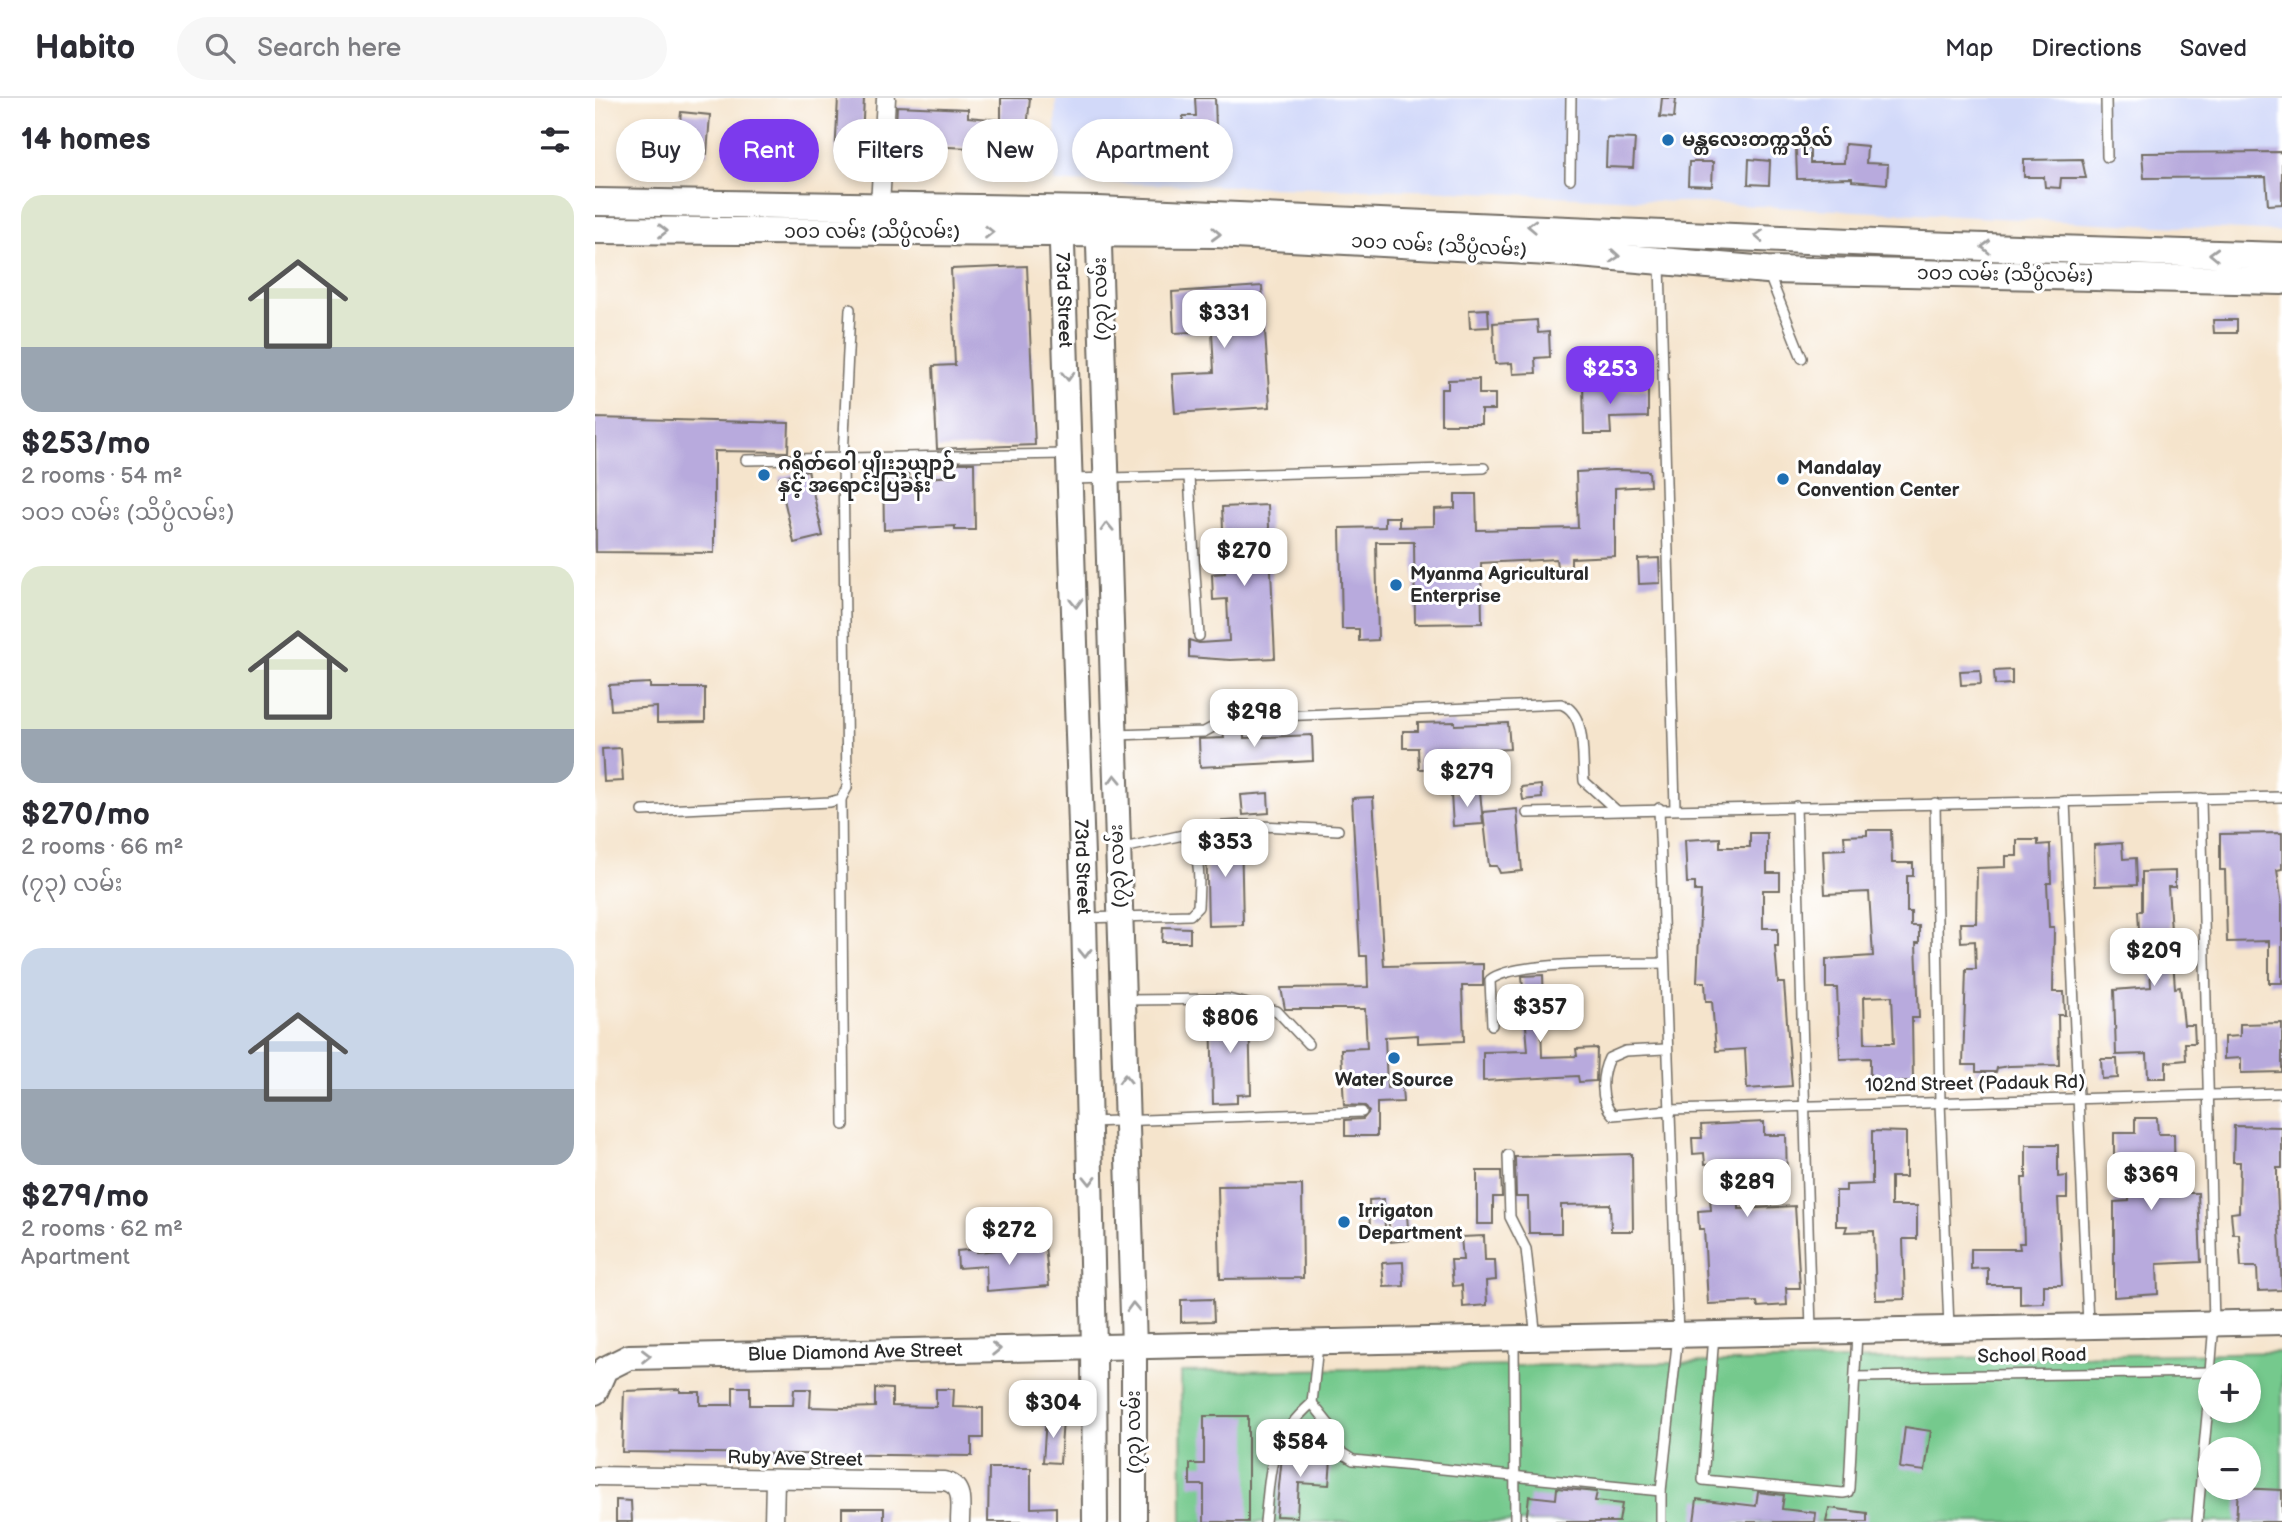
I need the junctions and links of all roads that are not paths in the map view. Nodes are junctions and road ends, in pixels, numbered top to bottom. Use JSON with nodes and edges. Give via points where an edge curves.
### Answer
{"nodes":[{"id":1,"x":886,"y":98,"type":"edge"},
{"id":2,"x":1571,"y":98,"type":"edge"},
{"id":3,"x":2106,"y":98,"type":"edge"},
{"id":4,"x":2107,"y":157,"type":"dead end"},
{"id":5,"x":1570,"y":179,"type":"dead end"},
{"id":6,"x":595,"y":202,"type":"edge"},
{"id":7,"x":880,"y":206,"type":"junction"},
{"id":8,"x":1062,"y":221,"type":"junction"},
{"id":9,"x":1099,"y":221,"type":"junction"},
{"id":10,"x":595,"y":230,"type":"edge"},
{"id":11,"x":1660,"y":232,"type":"junction"},
{"id":12,"x":1568,"y":240,"type":"junction"},
{"id":13,"x":2282,"y":256,"type":"edge"},
{"id":14,"x":1922,"y":259,"type":"junction"},
{"id":15,"x":1660,"y":260,"type":"junction"},
{"id":16,"x":1767,"y":270,"type":"junction"},
{"id":17,"x":2282,"y":281,"type":"edge"},
{"id":18,"x":850,"y":309,"type":"dead end"},
{"id":19,"x":1802,"y":358,"type":"dead end"},
{"id":20,"x":1071,"y":453,"type":"junction"},
{"id":21,"x":843,"y":458,"type":"junction"},
{"id":22,"x":746,"y":460,"type":"dead end"},
{"id":23,"x":1484,"y":468,"type":"dead end"},
{"id":24,"x":1189,"y":477,"type":"junction"},
{"id":25,"x":1072,"y":479,"type":"junction"},
{"id":26,"x":1105,"y":480,"type":"junction"},
{"id":27,"x":1199,"y":635,"type":"dead end"},
{"id":28,"x":1114,"y":735,"type":"junction"},
{"id":29,"x":2282,"y":797,"type":"edge"},
{"id":30,"x":841,"y":799,"type":"junction"},
{"id":31,"x":2201,"y":799,"type":"junction"},
{"id":32,"x":2065,"y":801,"type":"junction"},
{"id":33,"x":1935,"y":803,"type":"junction"},
{"id":34,"x":1796,"y":806,"type":"junction"},
{"id":35,"x":1659,"y":808,"type":"junction"},
{"id":36,"x":1675,"y":808,"type":"junction"},
{"id":37,"x":1616,"y":810,"type":"junction"},
{"id":38,"x":643,"y":811,"type":"dead end"},
{"id":39,"x":1527,"y":813,"type":"dead end"},
{"id":40,"x":1338,"y":830,"type":"dead end"},
{"id":41,"x":1183,"y":835,"type":"junction"},
{"id":42,"x":1118,"y":849,"type":"junction"},
{"id":43,"x":1120,"y":917,"type":"junction"},
{"id":44,"x":1084,"y":918,"type":"junction"},
{"id":45,"x":1664,"y":963,"type":"junction"},
{"id":46,"x":1123,"y":1000,"type":"junction"},
{"id":47,"x":1492,"y":1025,"type":"dead end"},
{"id":48,"x":1308,"y":1044,"type":"dead end"},
{"id":49,"x":1665,"y":1049,"type":"junction"},
{"id":50,"x":2282,"y":1093,"type":"edge"},
{"id":51,"x":2208,"y":1095,"type":"junction"},
{"id":52,"x":2078,"y":1099,"type":"junction"},
{"id":53,"x":1940,"y":1102,"type":"junction"},
{"id":54,"x":1806,"y":1106,"type":"junction"},
{"id":55,"x":1670,"y":1110,"type":"junction"},
{"id":56,"x":1361,"y":1112,"type":"dead end"},
{"id":57,"x":1127,"y":1121,"type":"junction"},
{"id":58,"x":1089,"y":1122,"type":"junction"},
{"id":59,"x":844,"y":1125,"type":"dead end"},
{"id":60,"x":1508,"y":1155,"type":"dead end"},
{"id":61,"x":2282,"y":1322,"type":"edge"},
{"id":62,"x":2214,"y":1324,"type":"junction"},
{"id":63,"x":2088,"y":1326,"type":"junction"},
{"id":64,"x":1949,"y":1329,"type":"junction"},
{"id":65,"x":1811,"y":1332,"type":"junction"},
{"id":66,"x":1857,"y":1332,"type":"junction"},
{"id":67,"x":1678,"y":1335,"type":"junction"},
{"id":68,"x":1714,"y":1335,"type":"junction"},
{"id":69,"x":1525,"y":1339,"type":"junction"},
{"id":70,"x":1318,"y":1343,"type":"junction"},
{"id":71,"x":1134,"y":1347,"type":"junction"},
{"id":72,"x":1094,"y":1348,"type":"junction"},
{"id":73,"x":2211,"y":1360,"type":"edge"},
{"id":74,"x":2198,"y":1372,"type":"edge"},
{"id":75,"x":1854,"y":1377,"type":"junction"},
{"id":76,"x":595,"y":1392,"type":"edge"},
{"id":77,"x":1312,"y":1403,"type":"junction"},
{"id":78,"x":2206,"y":1423,"type":"edge"},
{"id":79,"x":1515,"y":1474,"type":"junction"},
{"id":80,"x":595,"y":1476,"type":"edge"},
{"id":81,"x":775,"y":1480,"type":"junction"},
{"id":82,"x":1661,"y":1491,"type":"junction"},
{"id":83,"x":774,"y":1522,"type":"edge"},
{"id":84,"x":960,"y":1522,"type":"edge"},
{"id":85,"x":1095,"y":1522,"type":"edge"},
{"id":86,"x":1133,"y":1522,"type":"edge"},
{"id":87,"x":1265,"y":1522,"type":"edge"},
{"id":88,"x":1515,"y":1522,"type":"edge"},
{"id":89,"x":1661,"y":1522,"type":"edge"},
{"id":90,"x":2197,"y":1522,"type":"edge"}],
"edges":[{"from":1,"to":7,"type":"street"},
{"from":2,"to":5,"type":"lane"},
{"from":3,"to":4,"type":"lane"},
{"from":6,"to":7,"type":"main road","name":"၁၀၁ လမ်း (သိပ္ပံလမ်း)"},
{"from":7,"to":8,"type":"main road","name":"၁၀၁ လမ်း (သိပ္ပံလမ်း)"},
{"from":8,"to":9,"type":"main road","name":"၁၀၁ လမ်း (သိပ္ပံလမ်း)"},
{"from":10,"to":8,"type":"main road","name":"၁၀၁ လမ်း (သိပ္ပံလမ်း)","one_way":true},
{"from":8,"to":20,"type":"main road","name":"73rd Street","one_way":true},
{"from":9,"to":12,"type":"main road","name":"၁၀၁ လမ်း (သိပ္ပံလမ်း)"},
{"from":9,"to":26,"type":"main road","name":"(၇၃) လမ်း"},
{"from":11,"to":12,"type":"main road","name":"၁၀၁ လမ်း (သိပ္ပံလမ်း)"},
{"from":14,"to":11,"type":"main road","name":"၁၀၁ လမ်း (သိပ္ပံလမ်း)","one_way":true},
{"from":11,"to":15,"type":"lane"},
{"from":12,"to":15,"type":"main road","name":"၁၀၁ လမ်း (သိပ္ပံလမ်း)","one_way":true},
{"from":13,"to":14,"type":"main road","name":"၁၀၁ လမ်း (သိပ္ပံလမ်း)","one_way":true},
{"from":14,"to":16,"type":"main road","name":"၁၀၁ လမ်း (သိပ္ပံလမ်း)"},
{"from":14,"to":17,"type":"main road","name":"၁၀၁ လမ်း (သိပ္ပံလမ်း)"},
{"from":15,"to":16,"type":"main road","name":"၁၀၁ လမ်း (သိပ္ပံလမ်း)"},
{"from":15,"to":36,"type":"lane"},
{"from":16,"to":19,"type":"lane"},
{"from":18,"to":21,"type":"lane"},
{"from":20,"to":21,"type":"lane"},
{"from":20,"to":25,"type":"main road","name":"73rd Street"},
{"from":21,"to":22,"type":"lane"},
{"from":21,"to":30,"type":"lane","via":[[847,788]]},
{"from":23,"to":24,"type":"lane"},
{"from":24,"to":26,"type":"lane"},
{"from":24,"to":27,"type":"lane"},
{"from":25,"to":26,"type":"lane"},
{"from":25,"to":44,"type":"main road","name":"73rd Street","one_way":true},
{"from":28,"to":26,"type":"main road","name":"(၇၃) လမ်း","one_way":true},
{"from":28,"to":37,"type":"lane","via":[[1204,732],[1230,718],[1561,704],[1571,707],[1578,718],[1584,781]]},
{"from":42,"to":28,"type":"main road","name":"(၇၃) လမ်း","one_way":true},
{"from":29,"to":31,"type":"lane"},
{"from":30,"to":38,"type":"lane"},
{"from":30,"to":59,"type":"lane"},
{"from":31,"to":32,"type":"lane"},
{"from":31,"to":51,"type":"lane"},
{"from":32,"to":33,"type":"lane"},
{"from":32,"to":52,"type":"lane"},
{"from":33,"to":34,"type":"lane"},
{"from":33,"to":53,"type":"lane"},
{"from":34,"to":36,"type":"lane"},
{"from":34,"to":54,"type":"lane"},
{"from":35,"to":36,"type":"lane"},
{"from":35,"to":37,"type":"lane"},
{"from":35,"to":45,"type":"lane"},
{"from":37,"to":39,"type":"lane"},
{"from":40,"to":41,"type":"lane","via":[[1243,825],[1194,828]]},
{"from":41,"to":42,"type":"lane"},
{"from":41,"to":43,"type":"lane","via":[[1194,847],[1200,871],[1198,907],[1189,915]]},
{"from":42,"to":43,"type":"main road","name":"(၇၃) လမ်း"},
{"from":43,"to":44,"type":"lane"},
{"from":43,"to":46,"type":"main road","name":"(၇၃) လမ်း"},
{"from":44,"to":58,"type":"main road","name":"73rd Street","one_way":true},
{"from":45,"to":47,"type":"lane","via":[[1499,972],[1490,980]]},
{"from":45,"to":49,"type":"lane"},
{"from":46,"to":48,"type":"lane","via":[[1228,999],[1277,1011]]},
{"from":57,"to":46,"type":"main road","name":"(၇၃) လမ်း","one_way":true},
{"from":49,"to":55,"type":"lane"},
{"from":49,"to":55,"type":"lane","name":"102nd Street (Padauk Rd)","via":[[1625,1051],[1609,1058],[1604,1086],[1606,1108],[1613,1115]]},
{"from":50,"to":51,"type":"lane","name":"102nd Street (Padauk Rd)"},
{"from":51,"to":52,"type":"lane","name":"102nd Street (Padauk Rd)"},
{"from":51,"to":62,"type":"lane"},
{"from":52,"to":53,"type":"lane","name":"102nd Street (Padauk Rd)"},
{"from":52,"to":63,"type":"lane"},
{"from":53,"to":54,"type":"lane","name":"102nd Street (Padauk Rd)"},
{"from":53,"to":64,"type":"lane"},
{"from":54,"to":55,"type":"lane","name":"102nd Street (Padauk Rd)"},
{"from":54,"to":65,"type":"lane"},
{"from":55,"to":67,"type":"lane"},
{"from":56,"to":57,"type":"lane"},
{"from":57,"to":58,"type":"lane"},
{"from":71,"to":57,"type":"main road","name":"(၇၃) လမ်း","one_way":true},
{"from":58,"to":72,"type":"main road","name":"73rd Street","one_way":true},
{"from":60,"to":69,"type":"lane","via":[[1510,1217],[1525,1249]]},
{"from":61,"to":62,"type":"main road","name":"Blue Diamond Ave Street"},
{"from":62,"to":63,"type":"main road","name":"Blue Diamond Ave Street"},
{"from":62,"to":73,"type":"lane"},
{"from":63,"to":64,"type":"main road","name":"Blue Diamond Ave Street"},
{"from":64,"to":66,"type":"main road","name":"Blue Diamond Ave Street"},
{"from":65,"to":66,"type":"main road","name":"Blue Diamond Ave Street"},
{"from":65,"to":68,"type":"main road","name":"Blue Diamond Ave Street"},
{"from":66,"to":75,"type":"lane"},
{"from":67,"to":68,"type":"main road","name":"Blue Diamond Ave Street"},
{"from":67,"to":69,"type":"main road","name":"Blue Diamond Ave Street"},
{"from":67,"to":82,"type":"lane"},
{"from":68,"to":75,"type":"lane","via":[[1703,1476],[1707,1481],[1848,1492]]},
{"from":69,"to":70,"type":"main road","name":"Blue Diamond Ave Street"},
{"from":69,"to":79,"type":"lane"},
{"from":70,"to":71,"type":"main road","name":"Blue Diamond Ave Street"},
{"from":70,"to":77,"type":"lane"},
{"from":71,"to":72,"type":"main road","name":"Blue Diamond Ave Street"},
{"from":71,"to":86,"type":"main road","name":"(၇၃) လမ်း"},
{"from":76,"to":72,"type":"main road","name":"Blue Diamond Ave Street","one_way":true,"via":[[605,1369],[629,1357]]},
{"from":72,"to":85,"type":"main road","name":"73rd Street"},
{"from":74,"to":75,"type":"lane","name":"School Road"},
{"from":77,"to":79,"type":"lane","via":[[1331,1427],[1339,1451],[1353,1460]]},
{"from":77,"to":87,"type":"lane","via":[[1288,1424],[1274,1451]]},
{"from":78,"to":90,"type":"lane"},
{"from":79,"to":82,"type":"lane"},
{"from":79,"to":88,"type":"lane"},
{"from":80,"to":81,"type":"street","name":"Ruby Ave Street"},
{"from":81,"to":83,"type":"street"},
{"from":81,"to":84,"type":"street","name":"Ruby Ave Street","via":[[951,1482],[960,1492]]},
{"from":82,"to":89,"type":"lane"}]}
